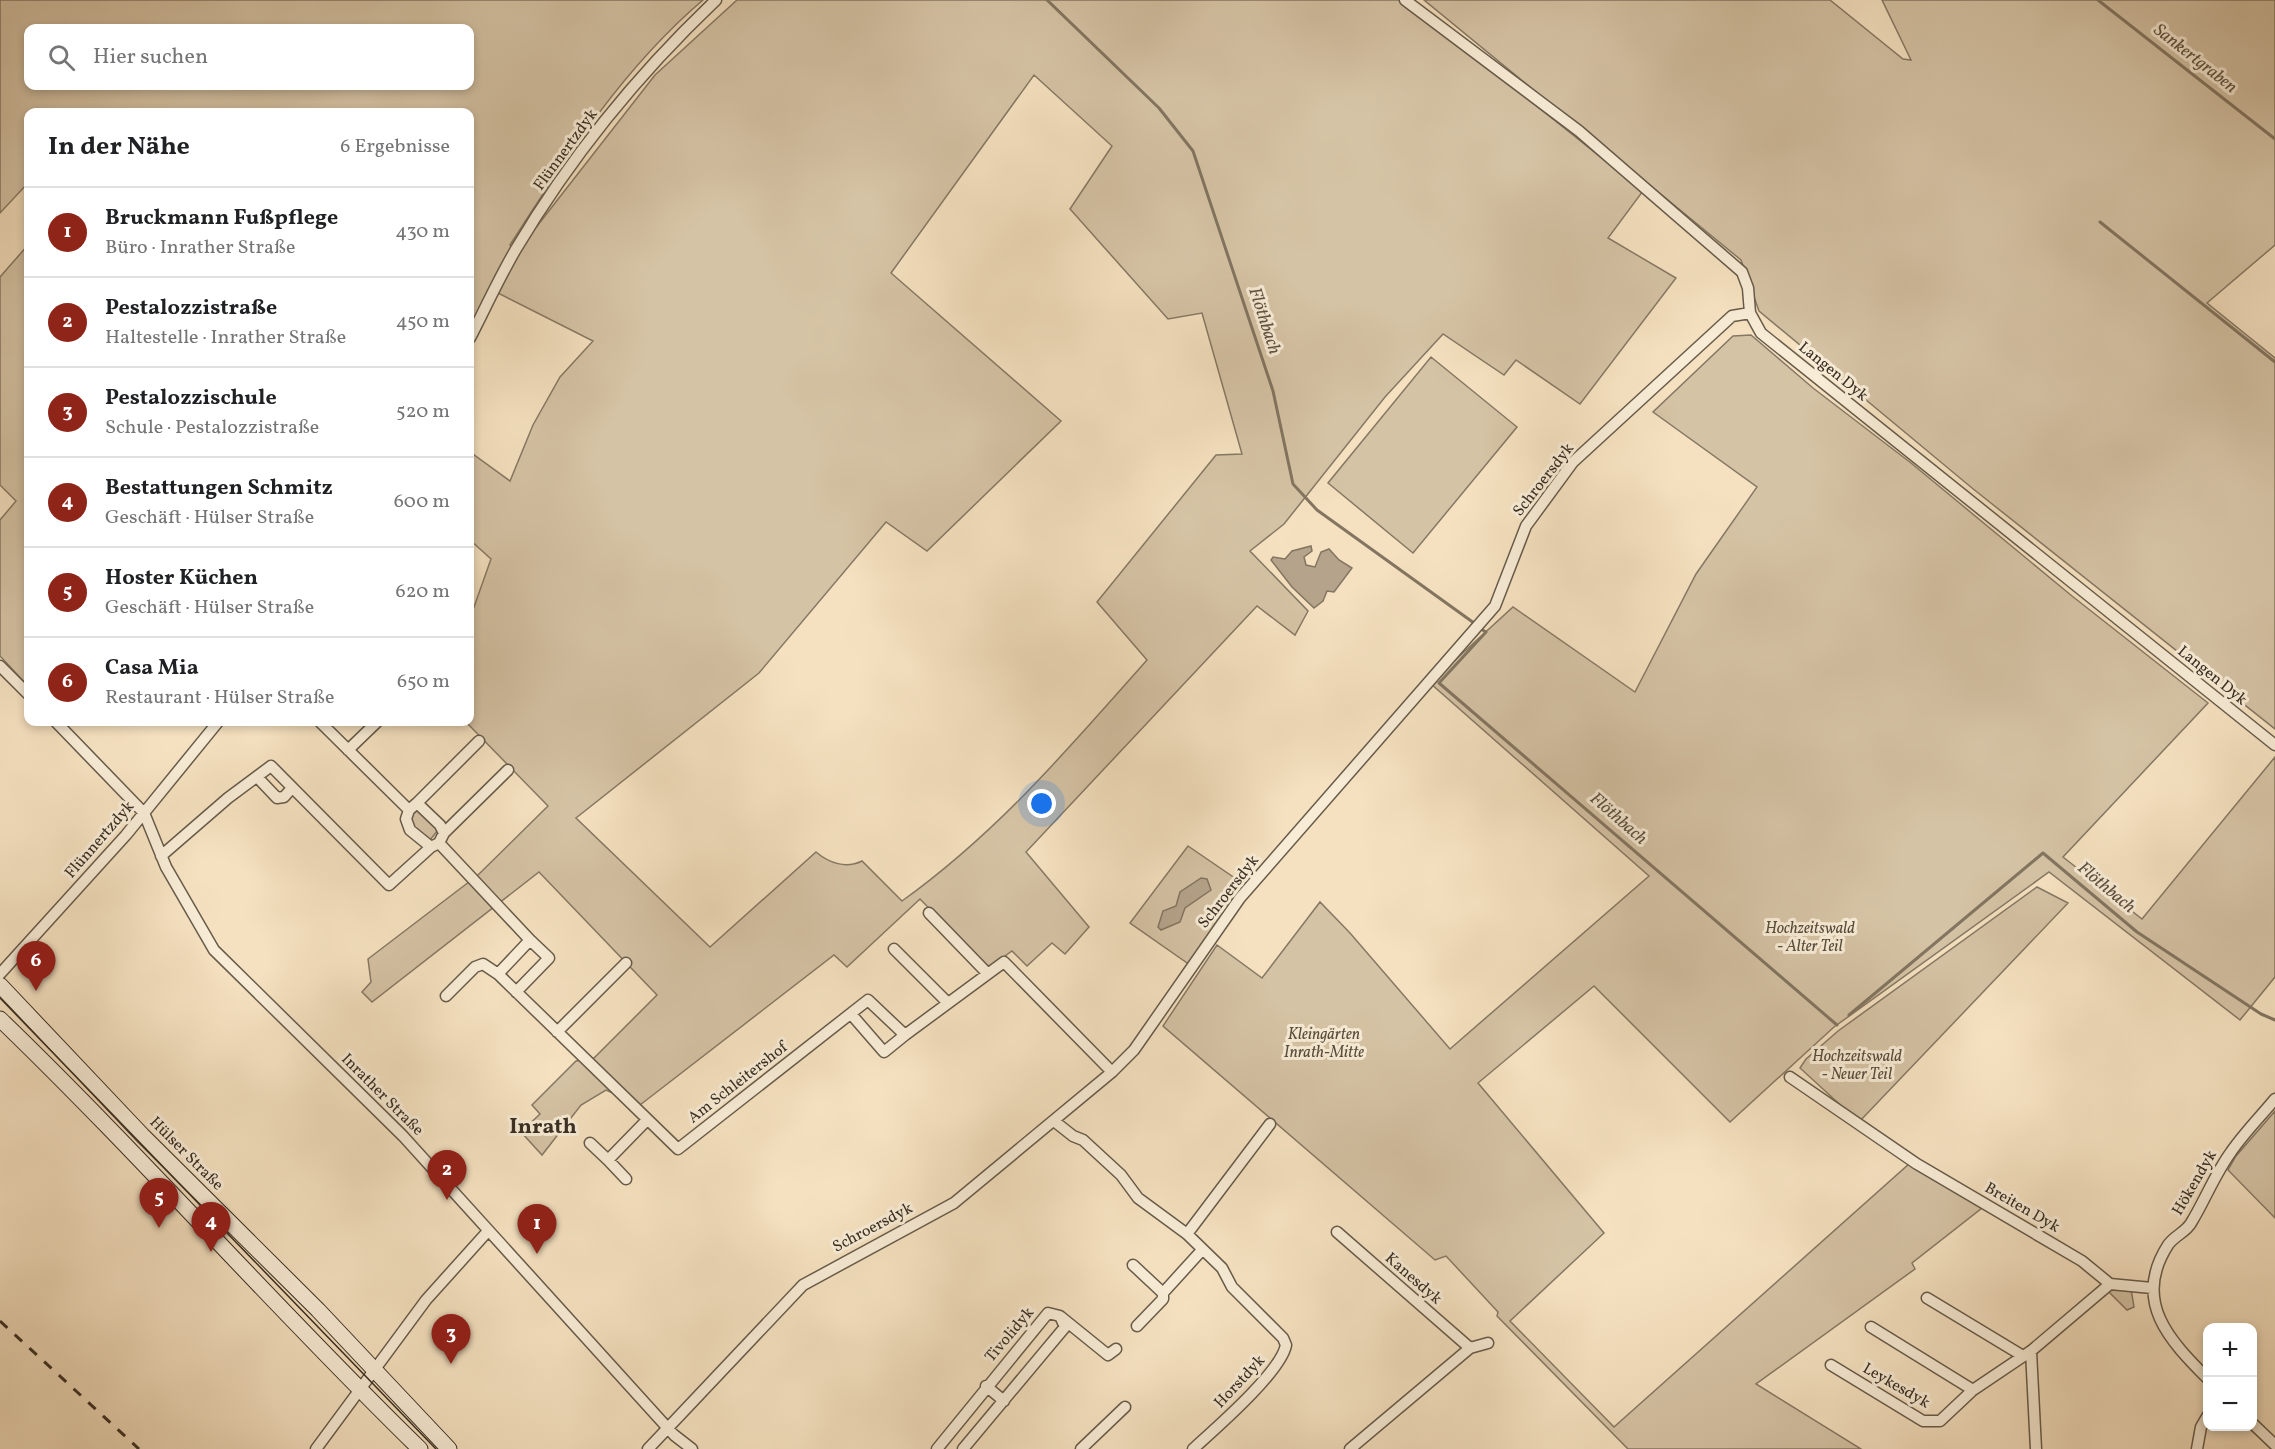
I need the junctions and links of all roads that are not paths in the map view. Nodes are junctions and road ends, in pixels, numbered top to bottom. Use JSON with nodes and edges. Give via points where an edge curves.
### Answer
{"nodes":[{"id":1,"x":716,"y":0,"type":"edge"},
{"id":2,"x":1405,"y":0,"type":"edge"},
{"id":3,"x":1750,"y":313,"type":"junction"},
{"id":4,"x":474,"y":330,"type":"edge"},
{"id":5,"x":0,"y":666,"type":"edge"},
{"id":6,"x":24,"y":690,"type":"edge"},
{"id":7,"x":60,"y":726,"type":"edge"},
{"id":8,"x":215,"y":726,"type":"edge"},
{"id":9,"x":324,"y":726,"type":"edge"},
{"id":10,"x":373,"y":726,"type":"edge"},
{"id":11,"x":479,"y":741,"type":"dead end"},
{"id":12,"x":2275,"y":745,"type":"edge"},
{"id":13,"x":348,"y":750,"type":"junction"},
{"id":14,"x":508,"y":770,"type":"dead end"},
{"id":15,"x":257,"y":777,"type":"junction"},
{"id":16,"x":292,"y":788,"type":"junction"},
{"id":17,"x":413,"y":806,"type":"junction"},
{"id":18,"x":144,"y":813,"type":"junction"},
{"id":19,"x":438,"y":841,"type":"junction"},
{"id":20,"x":161,"y":856,"type":"junction"},
{"id":21,"x":929,"y":913,"type":"dead end"},
{"id":22,"x":530,"y":940,"type":"junction"},
{"id":23,"x":894,"y":949,"type":"dead end"},
{"id":24,"x":626,"y":963,"type":"dead end"},
{"id":25,"x":987,"y":973,"type":"junction"},
{"id":26,"x":0,"y":974,"type":"edge"},
{"id":27,"x":498,"y":974,"type":"junction"},
{"id":28,"x":0,"y":985,"type":"edge"},
{"id":29,"x":516,"y":992,"type":"junction"},
{"id":30,"x":446,"y":996,"type":"dead end"},
{"id":31,"x":948,"y":1003,"type":"junction"},
{"id":32,"x":851,"y":1014,"type":"junction"},
{"id":33,"x":0,"y":1019,"type":"edge"},
{"id":34,"x":557,"y":1032,"type":"junction"},
{"id":35,"x":905,"y":1035,"type":"junction"},
{"id":36,"x":1112,"y":1072,"type":"junction"},
{"id":37,"x":1790,"y":1077,"type":"dead end"},
{"id":38,"x":2275,"y":1099,"type":"edge"},
{"id":39,"x":647,"y":1120,"type":"junction"},
{"id":40,"x":1054,"y":1121,"type":"junction"},
{"id":41,"x":1270,"y":1124,"type":"dead end"},
{"id":42,"x":590,"y":1143,"type":"dead end"},
{"id":43,"x":608,"y":1160,"type":"junction"},
{"id":44,"x":626,"y":1179,"type":"dead end"},
{"id":45,"x":488,"y":1231,"type":"junction"},
{"id":46,"x":1337,"y":1232,"type":"dead end"},
{"id":47,"x":1187,"y":1234,"type":"junction"},
{"id":48,"x":1202,"y":1250,"type":"junction"},
{"id":49,"x":1133,"y":1265,"type":"dead end"},
{"id":50,"x":2110,"y":1284,"type":"junction"},
{"id":51,"x":2152,"y":1288,"type":"junction"},
{"id":52,"x":1162,"y":1293,"type":"junction"},
{"id":53,"x":1927,"y":1298,"type":"dead end"},
{"id":54,"x":1060,"y":1316,"type":"junction"},
{"id":55,"x":1137,"y":1326,"type":"dead end"},
{"id":56,"x":1871,"y":1327,"type":"dead end"},
{"id":57,"x":1488,"y":1342,"type":"dead end"},
{"id":58,"x":1470,"y":1348,"type":"junction"},
{"id":59,"x":1116,"y":1349,"type":"dead end"},
{"id":60,"x":2027,"y":1353,"type":"junction"},
{"id":61,"x":1831,"y":1365,"type":"dead end"},
{"id":62,"x":374,"y":1370,"type":"junction"},
{"id":63,"x":2206,"y":1377,"type":"edge"},
{"id":64,"x":986,"y":1386,"type":"junction"},
{"id":65,"x":360,"y":1390,"type":"junction"},
{"id":66,"x":1973,"y":1390,"type":"junction"},
{"id":67,"x":1004,"y":1401,"type":"junction"},
{"id":68,"x":1125,"y":1407,"type":"dead end"},
{"id":69,"x":2203,"y":1424,"type":"edge"},
{"id":70,"x":668,"y":1427,"type":"junction"},
{"id":71,"x":2257,"y":1427,"type":"edge"},
{"id":72,"x":2275,"y":1445,"type":"edge"},
{"id":73,"x":316,"y":1449,"type":"edge"},
{"id":74,"x":420,"y":1449,"type":"edge"},
{"id":75,"x":449,"y":1449,"type":"edge"},
{"id":76,"x":648,"y":1449,"type":"edge"},
{"id":77,"x":692,"y":1449,"type":"edge"},
{"id":78,"x":937,"y":1449,"type":"edge"},
{"id":79,"x":963,"y":1449,"type":"edge"},
{"id":80,"x":1081,"y":1449,"type":"edge"},
{"id":81,"x":1193,"y":1449,"type":"edge"},
{"id":82,"x":1350,"y":1449,"type":"edge"},
{"id":83,"x":2036,"y":1449,"type":"edge"},
{"id":84,"x":2197,"y":1449,"type":"edge"}],
"edges":[{"from":1,"to":4,"type":"street","name":"Flünnertzdyk","via":[[627,94],[567,174],[516,250]]},
{"from":2,"to":3,"type":"street","name":"Langen Dyk","via":[[1579,131],[1742,272]]},
{"from":3,"to":12,"type":"street","name":"Langen Dyk","via":[[1761,333]]},
{"from":3,"to":36,"type":"street","name":"Schroersdyk","via":[[1732,316],[1573,462],[1526,526],[1495,606],[1240,898],[1134,1050]]},
{"from":5,"to":6,"type":"street"},
{"from":7,"to":18,"type":"street","name":"Inrather Straße"},
{"from":8,"to":18,"type":"street","name":"Flünnertzdyk"},
{"from":9,"to":13,"type":"street"},
{"from":10,"to":13,"type":"street"},
{"from":11,"to":17,"type":"street"},
{"from":13,"to":17,"type":"street"},
{"from":14,"to":19,"type":"street"},
{"from":15,"to":16,"type":"street","via":[[277,798],[284,797]]},
{"from":15,"to":16,"type":"street","via":[[271,766]]},
{"from":15,"to":20,"type":"street"},
{"from":16,"to":19,"type":"street","via":[[389,885]]},
{"from":17,"to":19,"type":"street","via":[[440,825]]},
{"from":17,"to":19,"type":"street","via":[[406,819],[410,830]]},
{"from":18,"to":20,"type":"street","name":"Inrather Straße"},
{"from":18,"to":26,"type":"street","name":"Flünnertzdyk"},
{"from":19,"to":22,"type":"street"},
{"from":20,"to":45,"type":"street","name":"Inrather Straße","via":[[214,950],[403,1136]]},
{"from":21,"to":25,"type":"street"},
{"from":22,"to":27,"type":"street"},
{"from":22,"to":29,"type":"street","via":[[549,958]]},
{"from":23,"to":31,"type":"street"},
{"from":24,"to":34,"type":"street"},
{"from":25,"to":31,"type":"street"},
{"from":25,"to":36,"type":"street","via":[[1005,962]]},
{"from":27,"to":29,"type":"street","name":"Am Schleitershof"},
{"from":27,"to":30,"type":"street","via":[[483,964],[475,967]]},
{"from":28,"to":62,"type":"street","name":"Hülser Straße"},
{"from":29,"to":34,"type":"street","name":"Am Schleitershof"},
{"from":31,"to":35,"type":"street"},
{"from":32,"to":35,"type":"street","name":"Am Schleitershof","via":[[868,1000]]},
{"from":32,"to":35,"type":"street","via":[[884,1052]]},
{"from":32,"to":39,"type":"street","name":"Am Schleitershof","via":[[678,1149]]},
{"from":33,"to":65,"type":"street"},
{"from":34,"to":39,"type":"street","name":"Am Schleitershof"},
{"from":36,"to":40,"type":"street","name":"Schroersdyk"},
{"from":37,"to":50,"type":"street","name":"Breiten Dyk","via":[[1917,1164],[2082,1261]]},
{"from":38,"to":51,"type":"street","name":"Hökendyk","via":[[2230,1152],[2189,1227],[2169,1243],[2157,1266]]},
{"from":39,"to":43,"type":"street"},
{"from":40,"to":47,"type":"street","name":"Horstdyk","via":[[1083,1140],[1121,1175],[1138,1198]]},
{"from":40,"to":70,"type":"street","name":"Schroersdyk","via":[[954,1203],[803,1285]]},
{"from":41,"to":47,"type":"street"},
{"from":42,"to":43,"type":"street"},
{"from":43,"to":44,"type":"street"},
{"from":45,"to":62,"type":"street","via":[[426,1300]]},
{"from":45,"to":70,"type":"street","name":"Inrather Straße"},
{"from":46,"to":58,"type":"street","name":"Kanesdyk"},
{"from":47,"to":48,"type":"street","name":"Horstdyk"},
{"from":48,"to":52,"type":"street"},
{"from":48,"to":81,"type":"street","name":"Horstdyk","via":[[1222,1268],[1232,1287],[1286,1345],[1279,1363]]},
{"from":49,"to":52,"type":"street"},
{"from":50,"to":51,"type":"street"},
{"from":50,"to":60,"type":"street","name":"Leykesdyk"},
{"from":51,"to":63,"type":"street","via":[[2156,1311],[2174,1345]]},
{"from":52,"to":55,"type":"street","via":[[1163,1299]]},
{"from":53,"to":60,"type":"street"},
{"from":54,"to":59,"type":"street","name":"Tivolidyk","via":[[1108,1355]]},
{"from":54,"to":64,"type":"street","name":"Tivolidyk","via":[[1048,1313]]},
{"from":54,"to":67,"type":"street","name":"Tivolidyk","via":[[1065,1327]]},
{"from":56,"to":66,"type":"street"},
{"from":57,"to":58,"type":"street"},
{"from":58,"to":82,"type":"street"},
{"from":60,"to":66,"type":"street","name":"Leykesdyk"},
{"from":60,"to":83,"type":"street"},
{"from":61,"to":66,"type":"street","name":"Leykesdyk","via":[[1923,1421],[1940,1421]]},
{"from":62,"to":65,"type":"street"},
{"from":62,"to":75,"type":"street","name":"Hülser Straße"},
{"from":64,"to":67,"type":"street","name":"Tivolidyk"},
{"from":64,"to":78,"type":"street","name":"Tivolidyk"},
{"from":65,"to":73,"type":"street"},
{"from":65,"to":74,"type":"street"},
{"from":67,"to":79,"type":"street","name":"Tivolidyk"},
{"from":68,"to":80,"type":"street"},
{"from":69,"to":84,"type":"street"},
{"from":70,"to":76,"type":"street"},
{"from":70,"to":77,"type":"street","name":"Inrather Straße"},
{"from":71,"to":72,"type":"street"}]}
